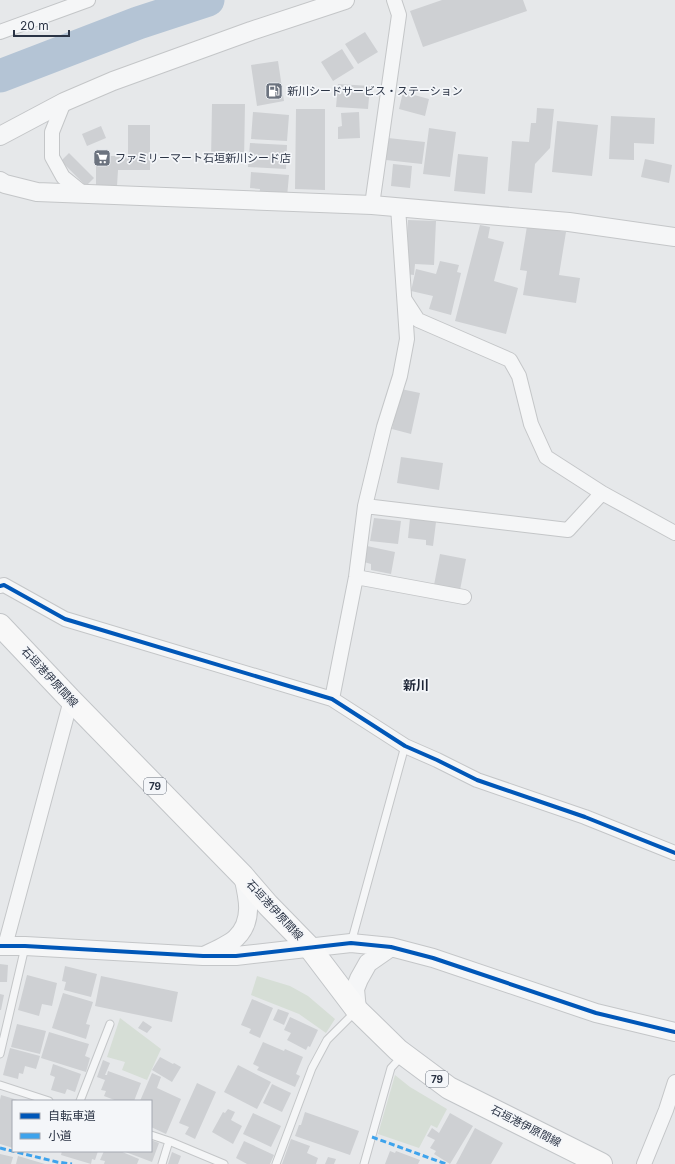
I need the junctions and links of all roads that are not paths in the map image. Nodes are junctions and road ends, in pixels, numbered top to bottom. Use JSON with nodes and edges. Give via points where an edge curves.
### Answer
{"nodes":[{"id":1,"x":88,"y":0,"type":"edge"},
{"id":2,"x":345,"y":0,"type":"edge"},
{"id":3,"x":394,"y":0,"type":"edge"},
{"id":4,"x":0,"y":32,"type":"edge"},
{"id":5,"x":64,"y":102,"type":"junction"},
{"id":6,"x":0,"y":136,"type":"edge"},
{"id":7,"x":0,"y":182,"type":"edge"},
{"id":8,"x":84,"y":194,"type":"junction"},
{"id":9,"x":372,"y":205,"type":"junction"},
{"id":10,"x":398,"y":207,"type":"junction"},
{"id":11,"x":675,"y":237,"type":"edge"},
{"id":12,"x":405,"y":300,"type":"junction"},
{"id":13,"x":602,"y":493,"type":"junction"},
{"id":14,"x":365,"y":506,"type":"junction"},
{"id":15,"x":675,"y":533,"type":"edge"},
{"id":16,"x":356,"y":577,"type":"junction"},
{"id":17,"x":0,"y":586,"type":"edge"},
{"id":18,"x":464,"y":597,"type":"dead end"},
{"id":19,"x":0,"y":625,"type":"edge"},
{"id":20,"x":332,"y":699,"type":"junction"},
{"id":21,"x":71,"y":700,"type":"junction"},
{"id":22,"x":405,"y":746,"type":"junction"},
{"id":23,"x":675,"y":852,"type":"edge"},
{"id":24,"x":243,"y":876,"type":"junction"},
{"id":25,"x":351,"y":944,"type":"junction"},
{"id":26,"x":2,"y":946,"type":"edge"},
{"id":27,"x":25,"y":946,"type":"junction"},
{"id":28,"x":391,"y":947,"type":"junction"},
{"id":29,"x":310,"y":948,"type":"junction"},
{"id":30,"x":203,"y":956,"type":"junction"},
{"id":31,"x":357,"y":1010,"type":"junction"},
{"id":32,"x":110,"y":1024,"type":"dead end"},
{"id":33,"x":675,"y":1032,"type":"edge"},
{"id":34,"x":0,"y":1054,"type":"edge"},
{"id":35,"x":404,"y":1054,"type":"junction"},
{"id":36,"x":675,"y":1082,"type":"edge"},
{"id":37,"x":0,"y":1085,"type":"edge"},
{"id":38,"x":46,"y":1100,"type":"edge"},
{"id":39,"x":80,"y":1100,"type":"edge"},
{"id":40,"x":152,"y":1135,"type":"edge"},
{"id":41,"x":169,"y":1141,"type":"junction"},
{"id":42,"x":162,"y":1164,"type":"edge"},
{"id":43,"x":224,"y":1164,"type":"edge"},
{"id":44,"x":276,"y":1164,"type":"edge"},
{"id":45,"x":364,"y":1164,"type":"edge"},
{"id":46,"x":601,"y":1164,"type":"edge"},
{"id":47,"x":644,"y":1164,"type":"edge"}],
"edges":[{"from":1,"to":4,"type":"street"},
{"from":2,"to":5,"type":"street","via":[[112,81]]},
{"from":3,"to":9,"type":"street","via":[[399,15]]},
{"from":5,"to":6,"type":"street"},
{"from":5,"to":8,"type":"street","via":[[52,132],[52,157],[63,177]]},
{"from":7,"to":8,"type":"street","via":[[37,192]]},
{"from":8,"to":9,"type":"street"},
{"from":9,"to":10,"type":"street"},
{"from":10,"to":11,"type":"street","via":[[569,222]]},
{"from":10,"to":12,"type":"street"},
{"from":12,"to":13,"type":"street","via":[[418,320],[510,360],[519,376],[531,424],[546,457]]},
{"from":12,"to":14,"type":"street","via":[[407,339],[403,361]]},
{"from":13,"to":14,"type":"street","via":[[568,530]]},
{"from":13,"to":15,"type":"street"},
{"from":14,"to":16,"type":"street"},
{"from":16,"to":18,"type":"street"},
{"from":16,"to":20,"type":"street"},
{"from":17,"to":20,"type":"street","via":[[4,585],[65,619]]},
{"from":19,"to":21,"type":"main road","name":"石垣港伊原間線","number":"79"},
{"from":20,"to":22,"type":"street"},
{"from":21,"to":24,"type":"main road","name":"石垣港伊原間線","number":"79"},
{"from":21,"to":26,"type":"street"},
{"from":22,"to":23,"type":"street","via":[[477,780],[585,817]]},
{"from":22,"to":25,"type":"lane"},
{"from":24,"to":29,"type":"main road","name":"石垣港伊原間線","number":"79"},
{"from":24,"to":30,"type":"street","via":[[248,896],[245,927],[236,939]]},
{"from":25,"to":28,"type":"street"},
{"from":25,"to":29,"type":"street"},
{"from":26,"to":27,"type":"street"},
{"from":27,"to":30,"type":"street"},
{"from":27,"to":34,"type":"lane"},
{"from":28,"to":31,"type":"street","via":[[368,963],[358,979],[355,989]]},
{"from":28,"to":33,"type":"street","via":[[433,958],[596,1012]]},
{"from":29,"to":30,"type":"street","via":[[236,956]]},
{"from":29,"to":31,"type":"main road","name":"石垣港伊原間線","number":"79"},
{"from":31,"to":35,"type":"main road","name":"石垣港伊原間線","number":"79"},
{"from":31,"to":44,"type":"lane","via":[[327,1040],[312,1068]]},
{"from":32,"to":39,"type":"lane"},
{"from":35,"to":45,"type":"lane","via":[[391,1068]]},
{"from":35,"to":46,"type":"main road","name":"石垣港伊原間線","number":"79","via":[[448,1088]]},
{"from":36,"to":47,"type":"street"},
{"from":37,"to":38,"type":"lane"},
{"from":40,"to":41,"type":"lane"},
{"from":41,"to":42,"type":"lane"},
{"from":41,"to":43,"type":"lane"}]}
